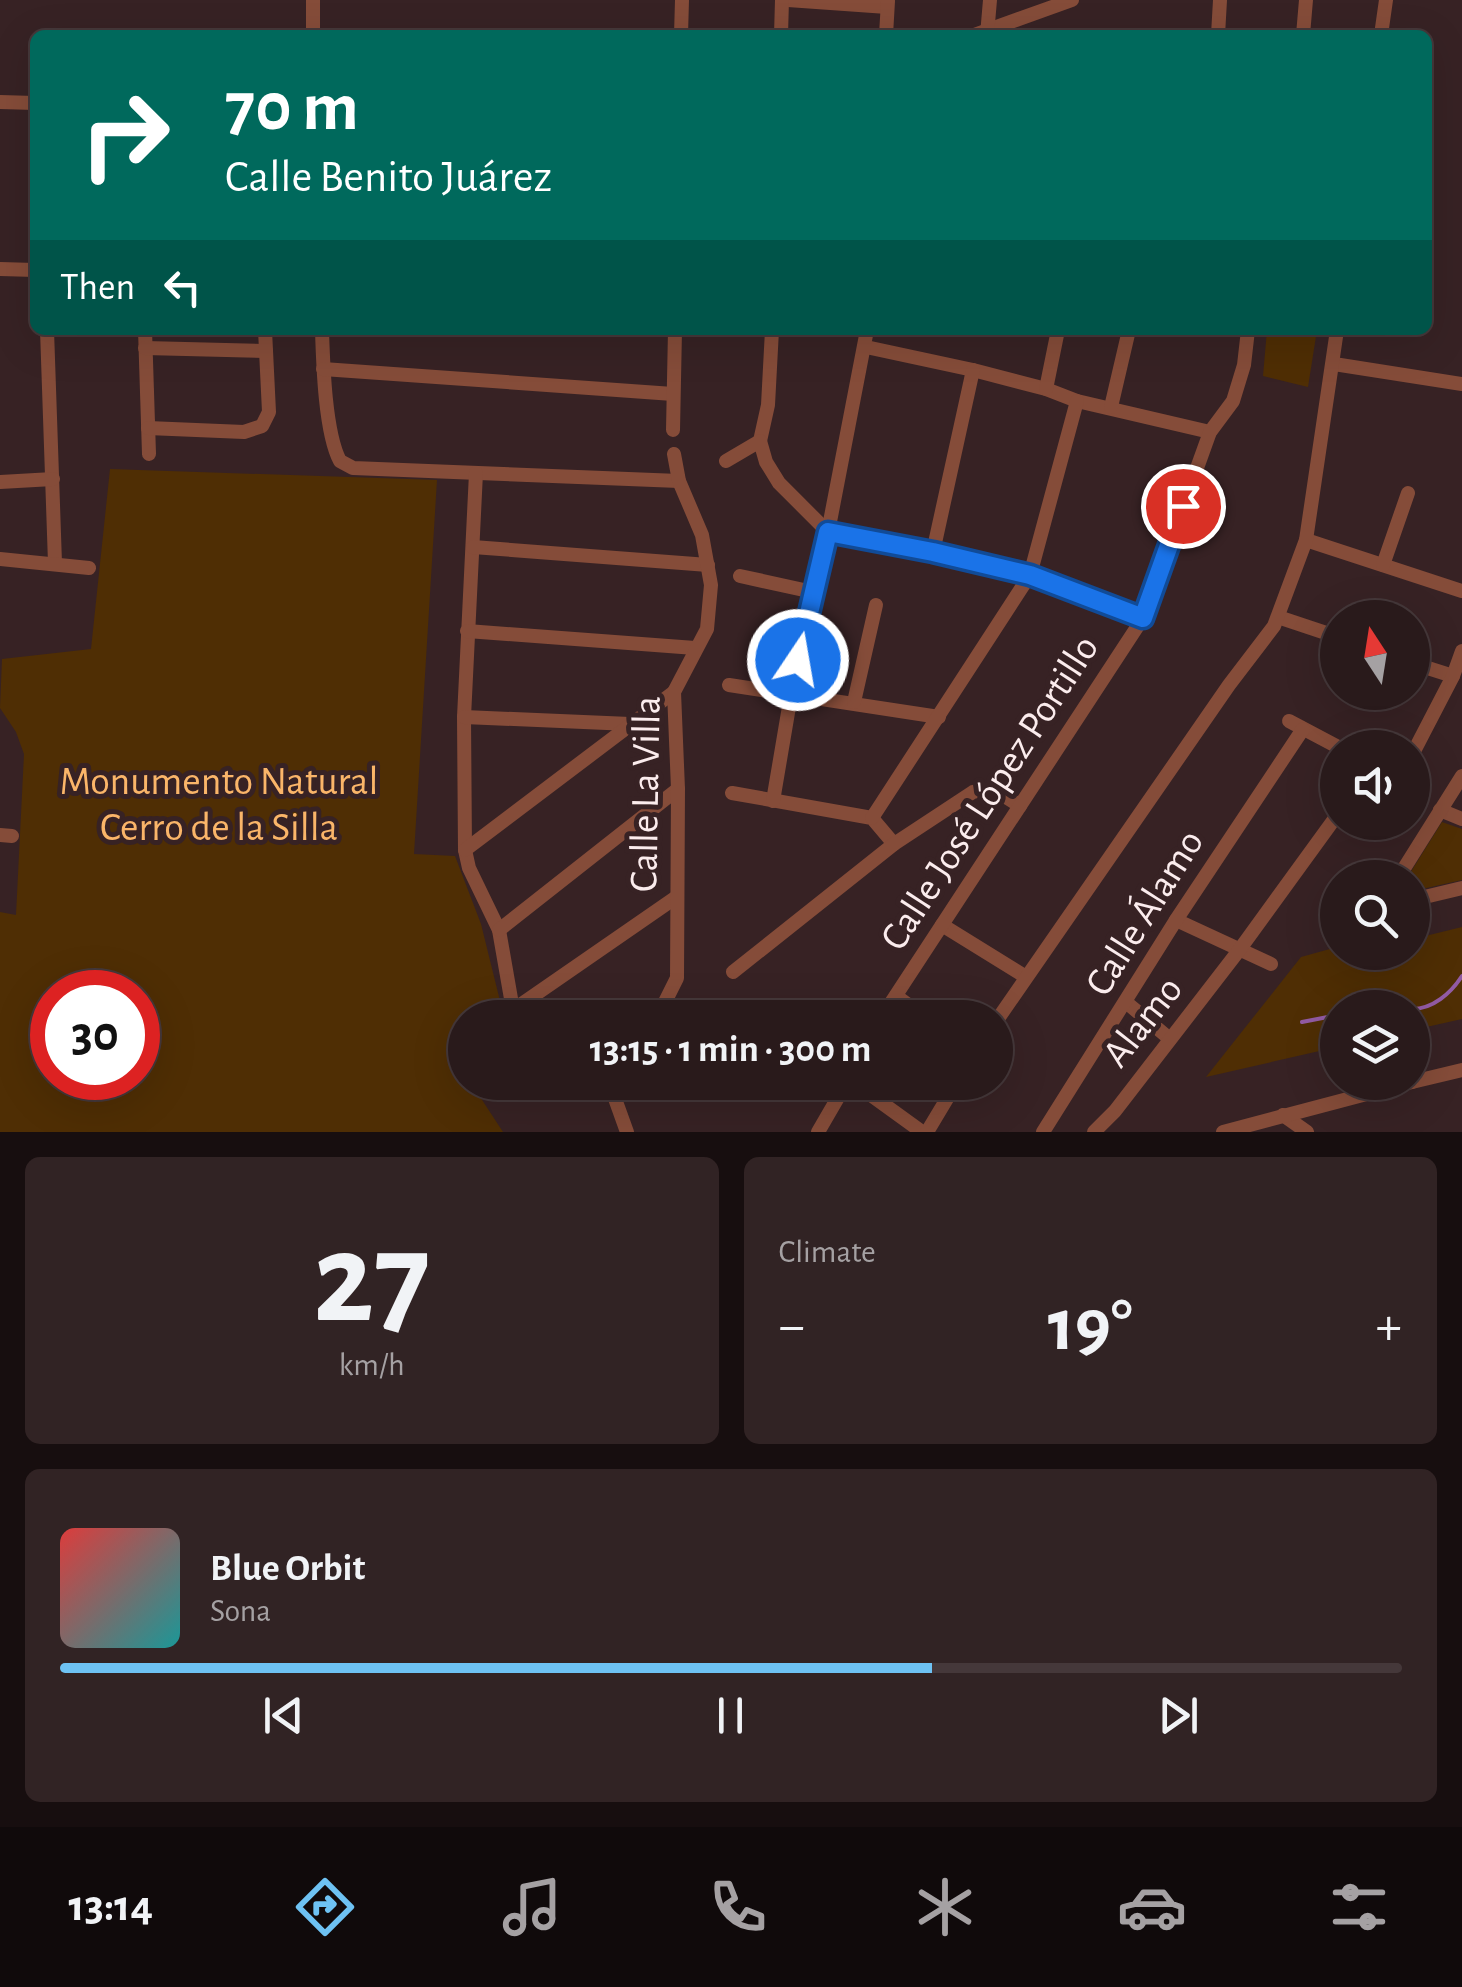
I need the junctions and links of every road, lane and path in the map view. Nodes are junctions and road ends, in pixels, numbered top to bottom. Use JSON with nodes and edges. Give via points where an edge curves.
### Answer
{"nodes":[{"id":1,"x":313,"y":0,"type":"edge"},
{"id":2,"x":682,"y":0,"type":"edge"},
{"id":3,"x":785,"y":0,"type":"edge"},
{"id":4,"x":990,"y":0,"type":"edge"},
{"id":5,"x":1072,"y":0,"type":"edge"},
{"id":6,"x":1220,"y":0,"type":"edge"},
{"id":7,"x":1306,"y":0,"type":"edge"},
{"id":8,"x":1386,"y":0,"type":"edge"},
{"id":9,"x":887,"y":4,"type":"edge"},
{"id":10,"x":313,"y":30,"type":"edge"},
{"id":11,"x":681,"y":30,"type":"edge"},
{"id":12,"x":782,"y":30,"type":"edge"},
{"id":13,"x":886,"y":30,"type":"edge"},
{"id":14,"x":984,"y":30,"type":"edge"},
{"id":15,"x":993,"y":30,"type":"edge"},
{"id":16,"x":1218,"y":30,"type":"edge"},
{"id":17,"x":1303,"y":30,"type":"edge"},
{"id":18,"x":1382,"y":30,"type":"edge"},
{"id":19,"x":0,"y":102,"type":"edge"},
{"id":20,"x":30,"y":103,"type":"edge"},
{"id":21,"x":0,"y":269,"type":"edge"},
{"id":22,"x":30,"y":270,"type":"edge"},
{"id":23,"x":48,"y":335,"type":"edge"},
{"id":24,"x":145,"y":335,"type":"edge"},
{"id":25,"x":265,"y":335,"type":"edge"},
{"id":26,"x":322,"y":335,"type":"edge"},
{"id":27,"x":675,"y":335,"type":"edge"},
{"id":28,"x":772,"y":335,"type":"edge"},
{"id":29,"x":867,"y":335,"type":"edge"},
{"id":30,"x":1057,"y":335,"type":"edge"},
{"id":31,"x":1128,"y":335,"type":"edge"},
{"id":32,"x":1247,"y":335,"type":"edge"},
{"id":33,"x":1337,"y":335,"type":"edge"},
{"id":34,"x":866,"y":347,"type":"junction"},
{"id":35,"x":145,"y":348,"type":"junction"},
{"id":36,"x":266,"y":351,"type":"junction"},
{"id":37,"x":1334,"y":364,"type":"junction"},
{"id":38,"x":324,"y":369,"type":"junction"},
{"id":39,"x":972,"y":370,"type":"junction"},
{"id":40,"x":1462,"y":384,"type":"edge"},
{"id":41,"x":1046,"y":388,"type":"junction"},
{"id":42,"x":673,"y":394,"type":"junction"},
{"id":43,"x":1077,"y":400,"type":"junction"},
{"id":44,"x":1112,"y":407,"type":"junction"},
{"id":45,"x":148,"y":428,"type":"junction"},
{"id":46,"x":673,"y":430,"type":"dead end"},
{"id":47,"x":1210,"y":432,"type":"junction"},
{"id":48,"x":760,"y":441,"type":"junction"},
{"id":49,"x":149,"y":454,"type":"dead end"},
{"id":50,"x":674,"y":454,"type":"dead end"},
{"id":51,"x":726,"y":460,"type":"dead end"},
{"id":52,"x":476,"y":473,"type":"junction"},
{"id":53,"x":53,"y":479,"type":"junction"},
{"id":54,"x":679,"y":481,"type":"junction"},
{"id":55,"x":0,"y":482,"type":"edge"},
{"id":56,"x":1408,"y":492,"type":"dead end"},
{"id":57,"x":828,"y":532,"type":"junction"},
{"id":58,"x":1306,"y":540,"type":"junction"},
{"id":59,"x":473,"y":547,"type":"junction"},
{"id":60,"x":933,"y":552,"type":"junction"},
{"id":61,"x":5,"y":559,"type":"edge"},
{"id":62,"x":54,"y":563,"type":"junction"},
{"id":63,"x":708,"y":564,"type":"junction"},
{"id":64,"x":1383,"y":565,"type":"junction"},
{"id":65,"x":90,"y":568,"type":"dead end"},
{"id":66,"x":1030,"y":575,"type":"junction"},
{"id":67,"x":740,"y":576,"type":"dead end"},
{"id":68,"x":1462,"y":591,"type":"edge"},
{"id":69,"x":813,"y":592,"type":"junction"},
{"id":70,"x":876,"y":605,"type":"dead end"},
{"id":71,"x":1143,"y":618,"type":"junction"},
{"id":72,"x":1276,"y":622,"type":"junction"},
{"id":73,"x":467,"y":631,"type":"junction"},
{"id":74,"x":1320,"y":633,"type":"edge"},
{"id":75,"x":695,"y":648,"type":"junction"},
{"id":76,"x":1462,"y":651,"type":"edge"},
{"id":77,"x":1430,"y":668,"type":"edge"},
{"id":78,"x":1453,"y":676,"type":"junction"},
{"id":79,"x":729,"y":686,"type":"dead end"},
{"id":80,"x":674,"y":692,"type":"junction"},
{"id":81,"x":791,"y":694,"type":"junction"},
{"id":82,"x":854,"y":702,"type":"junction"},
{"id":83,"x":464,"y":716,"type":"junction"},
{"id":84,"x":939,"y":717,"type":"junction"},
{"id":85,"x":1288,"y":721,"type":"dead end"},
{"id":86,"x":631,"y":724,"type":"junction"},
{"id":87,"x":1303,"y":730,"type":"junction"},
{"id":88,"x":1425,"y":730,"type":"edge"},
{"id":89,"x":1320,"y":738,"type":"edge"},
{"id":90,"x":1462,"y":776,"type":"edge"},
{"id":91,"x":678,"y":789,"type":"junction"},
{"id":92,"x":732,"y":793,"type":"dead end"},
{"id":93,"x":774,"y":801,"type":"junction"},
{"id":94,"x":1020,"y":806,"type":"junction"},
{"id":95,"x":1440,"y":810,"type":"junction"},
{"id":96,"x":872,"y":818,"type":"junction"},
{"id":97,"x":1462,"y":820,"type":"edge"},
{"id":98,"x":1320,"y":839,"type":"edge"},
{"id":99,"x":894,"y":844,"type":"junction"},
{"id":100,"x":465,"y":850,"type":"junction"},
{"id":101,"x":1409,"y":860,"type":"edge"},
{"id":102,"x":1462,"y":888,"type":"edge"},
{"id":103,"x":1430,"y":896,"type":"edge"},
{"id":104,"x":675,"y":898,"type":"junction"},
{"id":105,"x":1176,"y":920,"type":"junction"},
{"id":106,"x":942,"y":924,"type":"junction"},
{"id":107,"x":498,"y":930,"type":"junction"},
{"id":108,"x":1240,"y":949,"type":"junction"},
{"id":109,"x":1271,"y":964,"type":"dead end"},
{"id":110,"x":733,"y":972,"type":"dead end"},
{"id":111,"x":1026,"y":977,"type":"junction"},
{"id":112,"x":896,"y":996,"type":"junction"},
{"id":113,"x":512,"y":1000,"type":"edge"},
{"id":114,"x":534,"y":1000,"type":"edge"},
{"id":115,"x":666,"y":1000,"type":"edge"},
{"id":116,"x":893,"y":1000,"type":"edge"},
{"id":117,"x":901,"y":1000,"type":"edge"},
{"id":118,"x":1011,"y":1000,"type":"edge"},
{"id":119,"x":1127,"y":1002,"type":"junction"},
{"id":120,"x":1170,"y":1040,"type":"junction"},
{"id":121,"x":1462,"y":1070,"type":"edge"},
{"id":122,"x":1430,"y":1078,"type":"edge"},
{"id":123,"x":615,"y":1100,"type":"edge"},
{"id":124,"x":838,"y":1100,"type":"edge"},
{"id":125,"x":877,"y":1100,"type":"edge"},
{"id":126,"x":945,"y":1100,"type":"edge"},
{"id":127,"x":1342,"y":1100,"type":"edge"},
{"id":128,"x":1283,"y":1115,"type":"junction"},
{"id":129,"x":628,"y":1132,"type":"edge"},
{"id":130,"x":818,"y":1132,"type":"edge"},
{"id":131,"x":924,"y":1132,"type":"edge"},
{"id":132,"x":1044,"y":1132,"type":"edge"},
{"id":133,"x":1094,"y":1132,"type":"edge"},
{"id":134,"x":1222,"y":1132,"type":"edge"},
{"id":135,"x":1307,"y":1132,"type":"edge"}],
"edges":[{"from":1,"to":10,"type":"street"},
{"from":2,"to":11,"type":"street"},
{"from":3,"to":9,"type":"street"},
{"from":3,"to":12,"type":"street"},
{"from":4,"to":14,"type":"street"},
{"from":5,"to":15,"type":"street"},
{"from":6,"to":16,"type":"street"},
{"from":7,"to":17,"type":"street"},
{"from":8,"to":18,"type":"street"},
{"from":9,"to":13,"type":"street"},
{"from":19,"to":20,"type":"street"},
{"from":21,"to":22,"type":"street"},
{"from":23,"to":53,"type":"street"},
{"from":24,"to":35,"type":"street"},
{"from":25,"to":36,"type":"street"},
{"from":26,"to":38,"type":"street"},
{"from":27,"to":42,"type":"street"},
{"from":28,"to":48,"type":"street"},
{"from":29,"to":34,"type":"street"},
{"from":30,"to":41,"type":"street"},
{"from":31,"to":44,"type":"street"},
{"from":32,"to":47,"type":"street","name":"Calle José López Portillo","via":[[1233,401]]},
{"from":33,"to":37,"type":"street"},
{"from":34,"to":39,"type":"street"},
{"from":34,"to":57,"type":"street"},
{"from":35,"to":36,"type":"street"},
{"from":35,"to":45,"type":"street"},
{"from":36,"to":45,"type":"street","via":[[269,412],[262,426],[244,432]]},
{"from":37,"to":40,"type":"street"},
{"from":37,"to":58,"type":"street"},
{"from":38,"to":42,"type":"street"},
{"from":38,"to":52,"type":"street","via":[[340,461],[352,468]]},
{"from":39,"to":41,"type":"street"},
{"from":39,"to":60,"type":"street"},
{"from":41,"to":43,"type":"street"},
{"from":42,"to":46,"type":"street"},
{"from":43,"to":44,"type":"street"},
{"from":43,"to":66,"type":"street"},
{"from":44,"to":47,"type":"street"},
{"from":45,"to":49,"type":"street"},
{"from":47,"to":71,"type":"street","name":"Calle José López Portillo"},
{"from":48,"to":51,"type":"street"},
{"from":48,"to":57,"type":"street","via":[[779,482]]},
{"from":50,"to":54,"type":"street","name":"Calle La Villa"},
{"from":52,"to":54,"type":"street"},
{"from":52,"to":59,"type":"street"},
{"from":53,"to":55,"type":"street"},
{"from":53,"to":62,"type":"street"},
{"from":54,"to":63,"type":"street","name":"Calle La Villa"},
{"from":56,"to":64,"type":"street"},
{"from":57,"to":60,"type":"street"},
{"from":57,"to":69,"type":"street"},
{"from":58,"to":64,"type":"street"},
{"from":58,"to":72,"type":"street"},
{"from":59,"to":63,"type":"street"},
{"from":59,"to":73,"type":"street"},
{"from":60,"to":66,"type":"street"},
{"from":61,"to":62,"type":"street"},
{"from":62,"to":65,"type":"street"},
{"from":63,"to":75,"type":"street","name":"Calle La Villa","via":[[711,610]]},
{"from":64,"to":68,"type":"street"},
{"from":66,"to":71,"type":"street"},
{"from":66,"to":84,"type":"street"},
{"from":67,"to":69,"type":"street"},
{"from":69,"to":81,"type":"street"},
{"from":70,"to":82,"type":"street"},
{"from":71,"to":94,"type":"street","name":"Calle José López Portillo"},
{"from":72,"to":74,"type":"street"},
{"from":72,"to":111,"type":"street"},
{"from":73,"to":75,"type":"street"},
{"from":73,"to":83,"type":"street"},
{"from":75,"to":80,"type":"street","name":"Calle La Villa"},
{"from":76,"to":78,"type":"street"},
{"from":77,"to":78,"type":"street"},
{"from":78,"to":88,"type":"street"},
{"from":79,"to":81,"type":"street"},
{"from":80,"to":86,"type":"street"},
{"from":80,"to":91,"type":"street","name":"Calle La Villa"},
{"from":81,"to":82,"type":"street"},
{"from":81,"to":93,"type":"street"},
{"from":82,"to":84,"type":"street"},
{"from":83,"to":86,"type":"street"},
{"from":83,"to":100,"type":"street"},
{"from":84,"to":96,"type":"street"},
{"from":85,"to":87,"type":"street"},
{"from":86,"to":100,"type":"street"},
{"from":87,"to":89,"type":"street"},
{"from":87,"to":105,"type":"street","name":"Calle Álamo"},
{"from":90,"to":95,"type":"street"},
{"from":91,"to":104,"type":"street","name":"Calle La Villa"},
{"from":91,"to":107,"type":"street"},
{"from":92,"to":93,"type":"street"},
{"from":93,"to":96,"type":"street"},
{"from":94,"to":99,"type":"street","via":[[996,790],[973,792]]},
{"from":94,"to":106,"type":"street","name":"Calle José López Portillo"},
{"from":95,"to":97,"type":"street"},
{"from":95,"to":101,"type":"street"},
{"from":96,"to":99,"type":"street"},
{"from":98,"to":108,"type":"street","name":"Alamo"},
{"from":99,"to":110,"type":"street"},
{"from":100,"to":107,"type":"street"},
{"from":102,"to":103,"type":"street"},
{"from":104,"to":114,"type":"street"},
{"from":104,"to":115,"type":"street","name":"Calle La Villa","via":[[676,984]]},
{"from":105,"to":108,"type":"street"},
{"from":105,"to":119,"type":"street","name":"Calle Álamo"},
{"from":106,"to":111,"type":"street"},
{"from":106,"to":112,"type":"street","name":"Calle José López Portillo"},
{"from":107,"to":113,"type":"street"},
{"from":108,"to":109,"type":"street"},
{"from":108,"to":120,"type":"street","name":"Alamo"},
{"from":111,"to":118,"type":"street"},
{"from":112,"to":116,"type":"street","name":"Calle José López Portillo"},
{"from":112,"to":117,"type":"street"},
{"from":119,"to":120,"type":"street"},
{"from":119,"to":132,"type":"street","name":"Calle Álamo"},
{"from":120,"to":133,"type":"street","name":"Alamo"},
{"from":121,"to":122,"type":"street"},
{"from":123,"to":129,"type":"street"},
{"from":124,"to":130,"type":"street"},
{"from":125,"to":131,"type":"street"},
{"from":126,"to":131,"type":"street"},
{"from":127,"to":128,"type":"street"},
{"from":128,"to":134,"type":"street"},
{"from":128,"to":135,"type":"street"}]}
